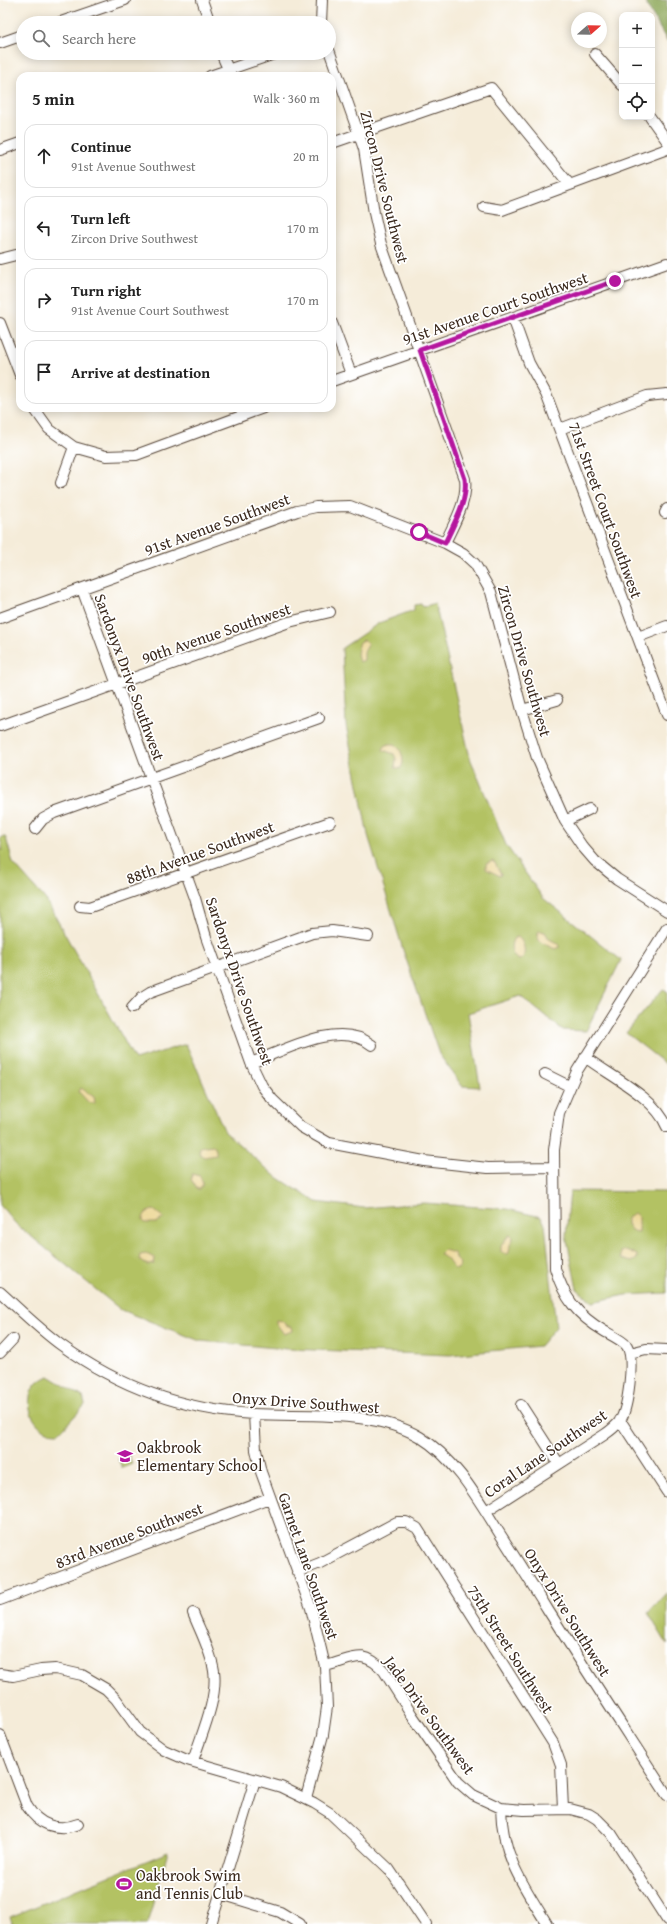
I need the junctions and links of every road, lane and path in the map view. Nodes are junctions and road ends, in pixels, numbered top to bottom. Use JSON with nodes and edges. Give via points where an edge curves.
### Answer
{"nodes":[{"id":1,"x":125,"y":0,"type":"edge"},
{"id":2,"x":202,"y":0,"type":"edge"},
{"id":3,"x":322,"y":0,"type":"edge"},
{"id":4,"x":78,"y":16,"type":"edge"},
{"id":5,"x":208,"y":16,"type":"edge"},
{"id":6,"x":321,"y":16,"type":"edge"},
{"id":7,"x":16,"y":37,"type":"edge"},
{"id":8,"x":0,"y":43,"type":"edge"},
{"id":9,"x":596,"y":54,"type":"dead end"},
{"id":10,"x":224,"y":60,"type":"edge"},
{"id":11,"x":257,"y":60,"type":"edge"},
{"id":12,"x":332,"y":60,"type":"edge"},
{"id":13,"x":228,"y":70,"type":"junction"},
{"id":14,"x":222,"y":72,"type":"edge"},
{"id":15,"x":621,"y":84,"type":"edge"},
{"id":16,"x":652,"y":120,"type":"edge"},
{"id":17,"x":358,"y":134,"type":"junction"},
{"id":18,"x":667,"y":140,"type":"edge"},
{"id":19,"x":336,"y":142,"type":"edge"},
{"id":20,"x":16,"y":144,"type":"edge"},
{"id":21,"x":667,"y":149,"type":"edge"},
{"id":22,"x":0,"y":150,"type":"edge"},
{"id":23,"x":570,"y":185,"type":"junction"},
{"id":24,"x":484,"y":207,"type":"dead end"},
{"id":25,"x":16,"y":255,"type":"edge"},
{"id":26,"x":0,"y":259,"type":"edge"},
{"id":27,"x":667,"y":262,"type":"edge"},
{"id":28,"x":514,"y":318,"type":"junction"},
{"id":29,"x":0,"y":323,"type":"edge"},
{"id":30,"x":336,"y":334,"type":"edge"},
{"id":31,"x":420,"y":350,"type":"junction"},
{"id":32,"x":16,"y":365,"type":"edge"},
{"id":33,"x":350,"y":374,"type":"junction"},
{"id":34,"x":336,"y":380,"type":"edge"},
{"id":35,"x":667,"y":394,"type":"edge"},
{"id":36,"x":37,"y":412,"type":"edge"},
{"id":37,"x":252,"y":412,"type":"edge"},
{"id":38,"x":560,"y":429,"type":"junction"},
{"id":39,"x":74,"y":448,"type":"junction"},
{"id":40,"x":61,"y":483,"type":"dead end"},
{"id":41,"x":445,"y":543,"type":"junction"},
{"id":42,"x":82,"y":589,"type":"junction"},
{"id":43,"x":330,"y":612,"type":"dead end"},
{"id":44,"x":0,"y":618,"type":"edge"},
{"id":45,"x":667,"y":626,"type":"edge"},
{"id":46,"x":638,"y":637,"type":"junction"},
{"id":47,"x":117,"y":684,"type":"junction"},
{"id":48,"x":557,"y":700,"type":"dead end"},
{"id":49,"x":522,"y":710,"type":"junction"},
{"id":50,"x":667,"y":715,"type":"edge"},
{"id":51,"x":319,"y":718,"type":"dead end"},
{"id":52,"x":0,"y":726,"type":"edge"},
{"id":53,"x":151,"y":779,"type":"junction"},
{"id":54,"x":590,"y":809,"type":"dead end"},
{"id":55,"x":565,"y":821,"type":"junction"},
{"id":56,"x":330,"y":822,"type":"dead end"},
{"id":57,"x":34,"y":829,"type":"dead end"},
{"id":58,"x":186,"y":872,"type":"junction"},
{"id":59,"x":80,"y":906,"type":"dead end"},
{"id":60,"x":667,"y":911,"type":"edge"},
{"id":61,"x":667,"y":928,"type":"edge"},
{"id":62,"x":368,"y":936,"type":"dead end"},
{"id":63,"x":217,"y":968,"type":"junction"},
{"id":64,"x":132,"y":1008,"type":"dead end"},
{"id":65,"x":372,"y":1045,"type":"dead end"},
{"id":66,"x":586,"y":1057,"type":"junction"},
{"id":67,"x":251,"y":1063,"type":"junction"},
{"id":68,"x":545,"y":1074,"type":"dead end"},
{"id":69,"x":569,"y":1086,"type":"junction"},
{"id":70,"x":667,"y":1127,"type":"edge"},
{"id":71,"x":554,"y":1167,"type":"junction"},
{"id":72,"x":0,"y":1292,"type":"edge"},
{"id":73,"x":13,"y":1339,"type":"dead end"},
{"id":74,"x":667,"y":1350,"type":"edge"},
{"id":75,"x":0,"y":1353,"type":"edge"},
{"id":76,"x":630,"y":1353,"type":"junction"},
{"id":77,"x":521,"y":1405,"type":"dead end"},
{"id":78,"x":254,"y":1414,"type":"junction"},
{"id":79,"x":620,"y":1420,"type":"junction"},
{"id":80,"x":559,"y":1464,"type":"junction"},
{"id":81,"x":667,"y":1492,"type":"edge"},
{"id":82,"x":269,"y":1498,"type":"junction"},
{"id":83,"x":486,"y":1511,"type":"junction"},
{"id":84,"x":297,"y":1572,"type":"junction"},
{"id":85,"x":0,"y":1600,"type":"edge"},
{"id":86,"x":193,"y":1613,"type":"dead end"},
{"id":87,"x":325,"y":1666,"type":"junction"},
{"id":88,"x":0,"y":1674,"type":"edge"},
{"id":89,"x":0,"y":1735,"type":"edge"},
{"id":90,"x":193,"y":1761,"type":"junction"},
{"id":91,"x":255,"y":1780,"type":"junction"},
{"id":92,"x":667,"y":1795,"type":"edge"},
{"id":93,"x":306,"y":1798,"type":"junction"},
{"id":94,"x":501,"y":1808,"type":"junction"},
{"id":95,"x":563,"y":1809,"type":"junction"},
{"id":96,"x":78,"y":1824,"type":"dead end"},
{"id":97,"x":220,"y":1894,"type":"junction"},
{"id":98,"x":667,"y":1920,"type":"edge"},
{"id":99,"x":211,"y":1924,"type":"edge"},
{"id":100,"x":300,"y":1924,"type":"edge"},
{"id":101,"x":426,"y":1924,"type":"edge"},
{"id":102,"x":547,"y":1924,"type":"edge"}],
"edges":[{"from":1,"to":4,"type":"street"},
{"from":2,"to":5,"type":"street"},
{"from":3,"to":6,"type":"street"},
{"from":7,"to":8,"type":"street"},
{"from":9,"to":15,"type":"street"},
{"from":10,"to":13,"type":"street"},
{"from":11,"to":13,"type":"street"},
{"from":12,"to":17,"type":"street","name":"Zircon Drive Southwest"},
{"from":13,"to":14,"type":"street"},
{"from":16,"to":18,"type":"street"},
{"from":17,"to":19,"type":"street"},
{"from":17,"to":23,"type":"street","via":[[491,88]]},
{"from":17,"to":31,"type":"street","name":"Zircon Drive Southwest","via":[[364,149],[381,244]]},
{"from":20,"to":22,"type":"street"},
{"from":21,"to":23,"type":"street"},
{"from":23,"to":24,"type":"street","via":[[502,210]]},
{"from":25,"to":26,"type":"street"},
{"from":27,"to":28,"type":"street","name":"91st Avenue Court Southwest"},
{"from":28,"to":31,"type":"street","name":"91st Avenue Court Southwest"},
{"from":28,"to":38,"type":"street","name":"71st Street Court Southwest","via":[[529,363],[546,394]]},
{"from":29,"to":32,"type":"street"},
{"from":30,"to":33,"type":"street"},
{"from":31,"to":33,"type":"street","name":"91st Avenue Court Southwest"},
{"from":31,"to":41,"type":"street","name":"Zircon Drive Southwest","via":[[465,479],[463,502]]},
{"from":33,"to":34,"type":"street","name":"91st Avenue Court Southwest"},
{"from":35,"to":38,"type":"street","via":[[647,396]]},
{"from":36,"to":39,"type":"street","via":[[49,429]]},
{"from":37,"to":39,"type":"street","via":[[136,455],[106,456]]},
{"from":38,"to":46,"type":"street","name":"71st Street Court Southwest","via":[[610,569]]},
{"from":39,"to":40,"type":"street"},
{"from":41,"to":42,"type":"street","name":"91st Avenue Southwest","via":[[350,506],[316,507],[297,511]]},
{"from":41,"to":49,"type":"street","name":"Zircon Drive Southwest","via":[[463,553],[475,564],[491,592]]},
{"from":42,"to":44,"type":"street","name":"91st Avenue Southwest"},
{"from":42,"to":47,"type":"street","name":"Sardonyx Drive Southwest"},
{"from":43,"to":47,"type":"street","name":"90th Avenue Southwest","via":[[289,622]]},
{"from":45,"to":46,"type":"street"},
{"from":46,"to":50,"type":"street","name":"71st Street Court Southwest"},
{"from":47,"to":52,"type":"street","name":"90th Avenue Southwest"},
{"from":47,"to":53,"type":"street","name":"Sardonyx Drive Southwest"},
{"from":48,"to":49,"type":"street"},
{"from":49,"to":55,"type":"street","name":"Zircon Drive Southwest","via":[[537,758]]},
{"from":51,"to":53,"type":"street"},
{"from":53,"to":57,"type":"street","via":[[54,813],[43,819]]},
{"from":53,"to":58,"type":"street","name":"Sardonyx Drive Southwest"},
{"from":54,"to":55,"type":"street"},
{"from":55,"to":60,"type":"street","name":"Zircon Drive Southwest","via":[[595,861],[617,879]]},
{"from":56,"to":58,"type":"street","name":"88th Avenue Southwest"},
{"from":58,"to":59,"type":"street","name":"88th Avenue Southwest","via":[[90,907]]},
{"from":58,"to":63,"type":"street","name":"Sardonyx Drive Southwest"},
{"from":61,"to":66,"type":"street"},
{"from":62,"to":63,"type":"street","via":[[332,931],[319,932]]},
{"from":63,"to":64,"type":"street","via":[[150,992]]},
{"from":63,"to":67,"type":"street","name":"Sardonyx Drive Southwest"},
{"from":65,"to":67,"type":"street","via":[[358,1035],[334,1034]]},
{"from":66,"to":69,"type":"street"},
{"from":66,"to":70,"type":"street","via":[[644,1099],[665,1121]]},
{"from":67,"to":71,"type":"street","name":"Sardonyx Drive Southwest","via":[[262,1086],[285,1114],[310,1134],[329,1143],[470,1168]]},
{"from":68,"to":69,"type":"street"},
{"from":69,"to":71,"type":"street","via":[[559,1113]]},
{"from":71,"to":76,"type":"street","via":[[555,1268],[560,1285],[578,1312],[626,1345]]},
{"from":72,"to":78,"type":"street","name":"Onyx Drive Southwest","via":[[61,1345],[131,1386],[187,1406]]},
{"from":73,"to":75,"type":"street"},
{"from":74,"to":76,"type":"street","via":[[646,1349]]},
{"from":76,"to":79,"type":"street","via":[[631,1366],[626,1404]]},
{"from":77,"to":80,"type":"street"},
{"from":78,"to":82,"type":"street","name":"Garnet Lane Southwest","via":[[257,1460]]},
{"from":78,"to":83,"type":"street","name":"Onyx Drive Southwest","via":[[357,1419],[396,1425],[420,1437],[442,1454],[465,1480]]},
{"from":79,"to":80,"type":"street","name":"Coral Lane Southwest","via":[[604,1435]]},
{"from":79,"to":81,"type":"street"},
{"from":80,"to":83,"type":"street","name":"Coral Lane Southwest"},
{"from":82,"to":84,"type":"street","name":"Garnet Lane Southwest"},
{"from":82,"to":85,"type":"street","name":"83rd Avenue Southwest"},
{"from":83,"to":92,"type":"street","name":"Onyx Drive Southwest"},
{"from":84,"to":87,"type":"street","name":"Garnet Lane Southwest","via":[[311,1608]]},
{"from":84,"to":95,"type":"street","name":"75th Street Southwest","via":[[320,1563],[391,1524],[403,1521],[417,1528],[553,1743],[561,1765]]},
{"from":86,"to":90,"type":"street","via":[[212,1663],[214,1680],[210,1707]]},
{"from":87,"to":93,"type":"street","name":"Garnet Lane Southwest","via":[[325,1721]]},
{"from":87,"to":94,"type":"street","name":"Jade Drive Southwest","via":[[361,1656],[375,1661],[458,1782],[473,1795]]},
{"from":88,"to":90,"type":"street","via":[[14,1676],[55,1669],[89,1677],[116,1699],[129,1719],[147,1738],[175,1756]]},
{"from":89,"to":96,"type":"street","via":[[31,1814],[44,1824],[53,1826],[70,1827]]},
{"from":90,"to":91,"type":"street"},
{"from":91,"to":93,"type":"street","via":[[281,1787]]},
{"from":91,"to":97,"type":"street"},
{"from":93,"to":101,"type":"street","via":[[330,1813],[389,1868]]},
{"from":94,"to":95,"type":"street","name":"Jade Drive Southwest"},
{"from":94,"to":102,"type":"street","via":[[502,1828],[509,1858]]},
{"from":95,"to":98,"type":"street","name":"Jade Drive Southwest","via":[[589,1814],[605,1825]]},
{"from":97,"to":99,"type":"street"},
{"from":97,"to":100,"type":"street","via":[[280,1912]]}]}
